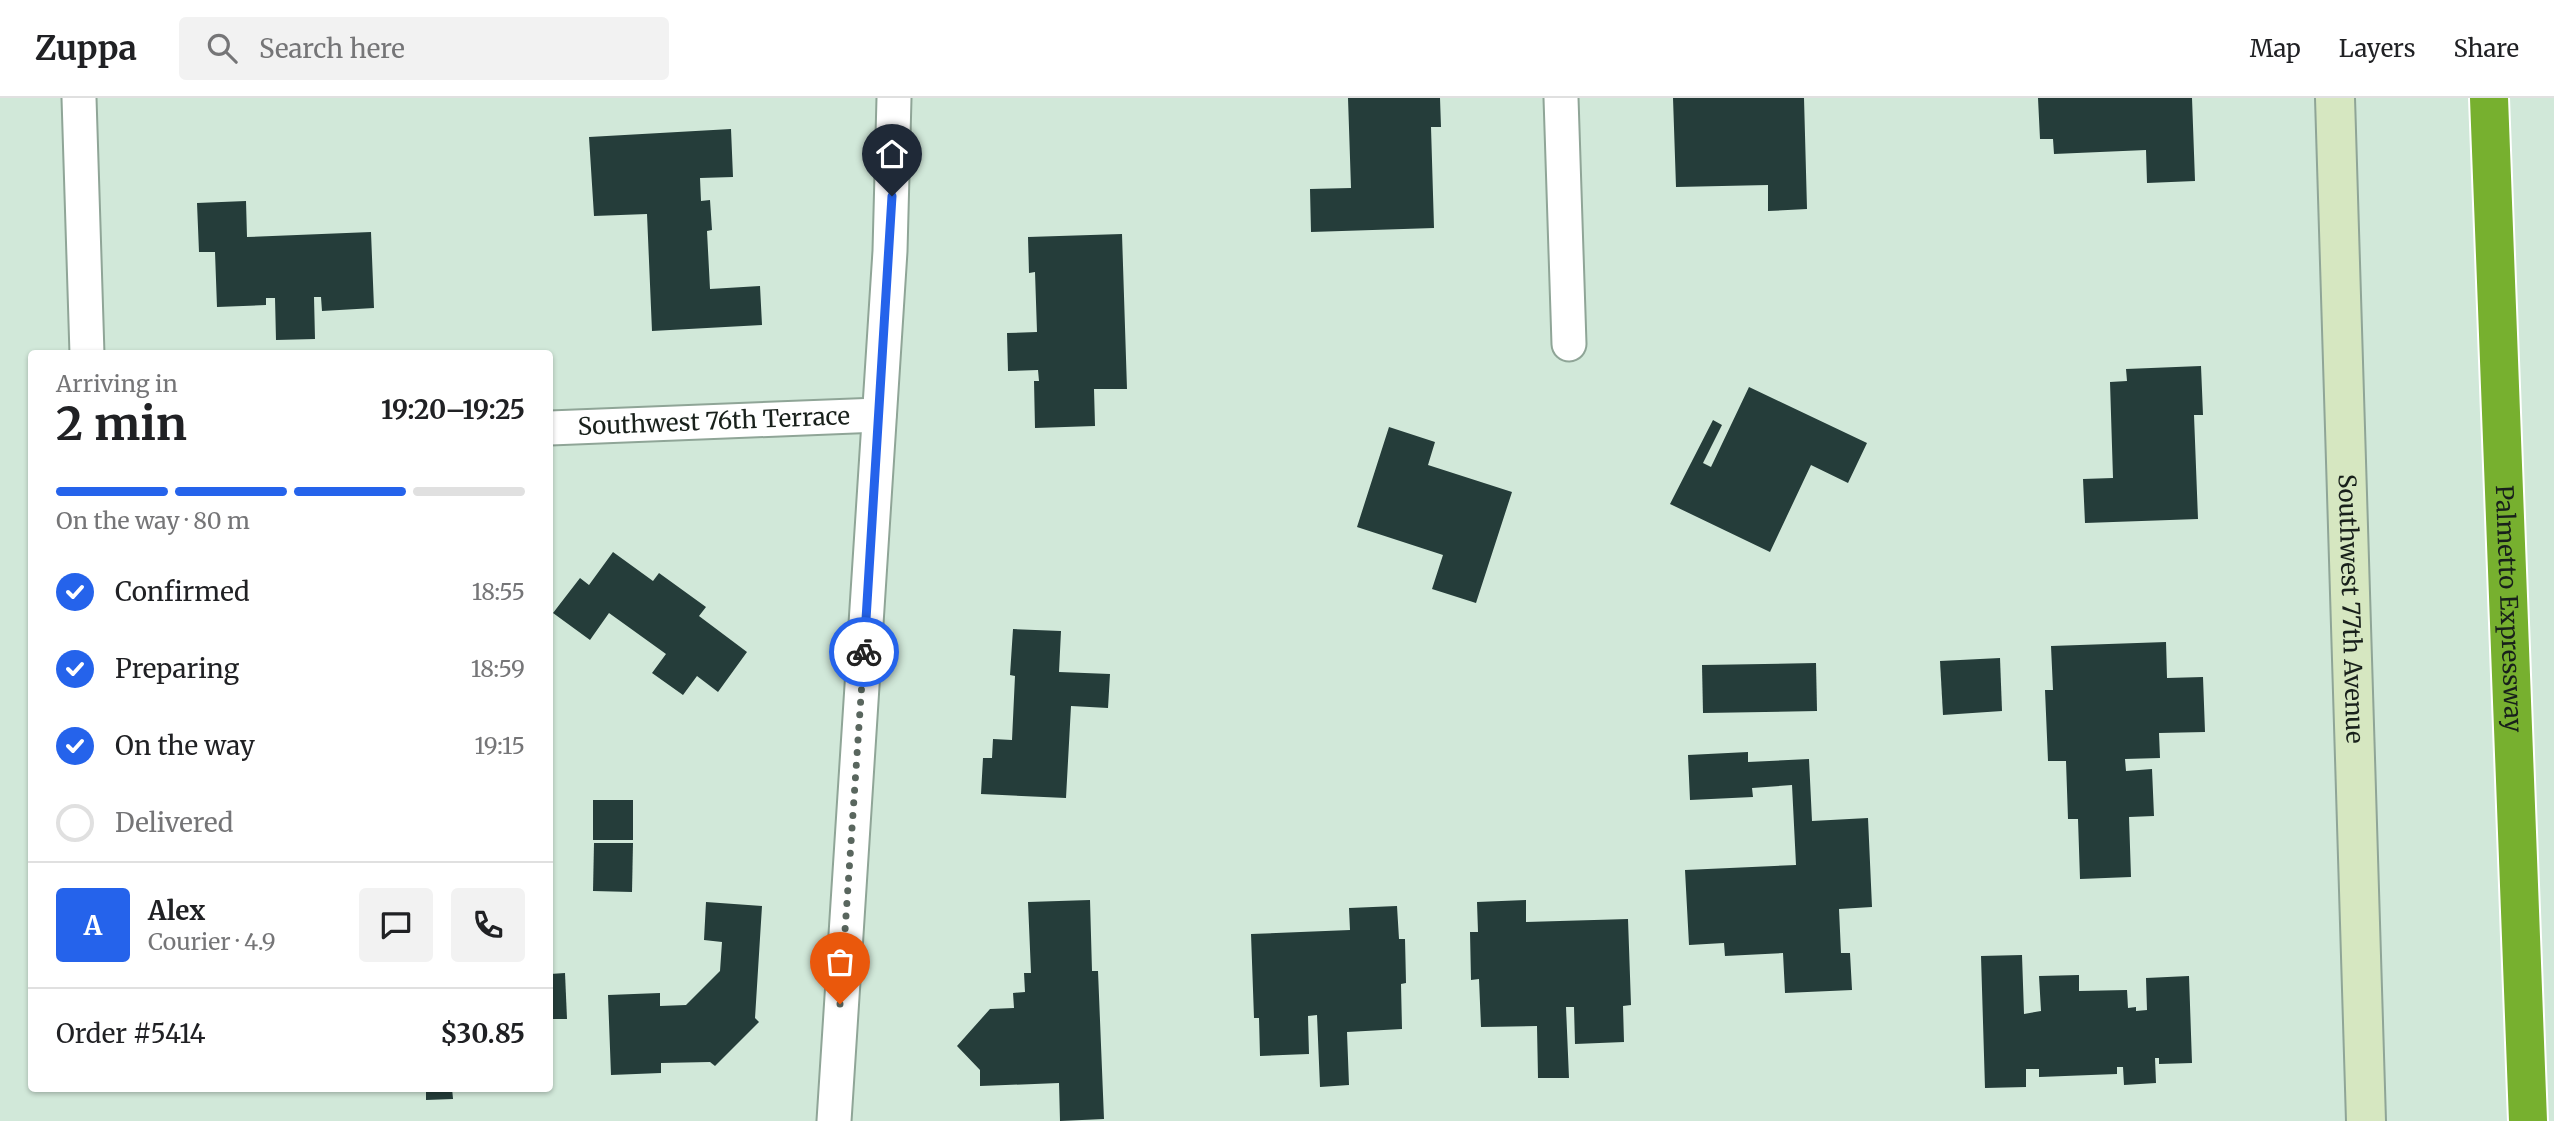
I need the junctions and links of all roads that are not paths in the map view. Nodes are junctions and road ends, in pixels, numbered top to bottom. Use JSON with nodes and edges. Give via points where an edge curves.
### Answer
{"nodes":[{"id":1,"x":79,"y":98,"type":"edge"},
{"id":2,"x":894,"y":98,"type":"edge"},
{"id":3,"x":1561,"y":98,"type":"edge"},
{"id":4,"x":2335,"y":98,"type":"edge"},
{"id":5,"x":2468,"y":98,"type":"edge"},
{"id":6,"x":2490,"y":98,"type":"edge"},
{"id":7,"x":2492,"y":203,"type":"junction"},
{"id":8,"x":1569,"y":344,"type":"dead end"},
{"id":9,"x":87,"y":350,"type":"edge"},
{"id":10,"x":879,"y":415,"type":"junction"},
{"id":11,"x":553,"y":428,"type":"edge"},
{"id":12,"x":834,"y":1121,"type":"edge"},
{"id":13,"x":2366,"y":1121,"type":"edge"},
{"id":14,"x":2528,"y":1121,"type":"edge"}],
"edges":[{"from":1,"to":9,"type":"street"},
{"from":2,"to":10,"type":"street"},
{"from":3,"to":8,"type":"street"},
{"from":4,"to":13,"type":"street","name":"Southwest 77th Avenue"},
{"from":5,"to":7,"type":"highway"},
{"from":6,"to":7,"type":"highway","name":"Palmetto Expressway"},
{"from":7,"to":14,"type":"highway","name":"Palmetto Expressway"},
{"from":10,"to":11,"type":"street","name":"Southwest 76th Terrace"},
{"from":10,"to":12,"type":"street"}]}
